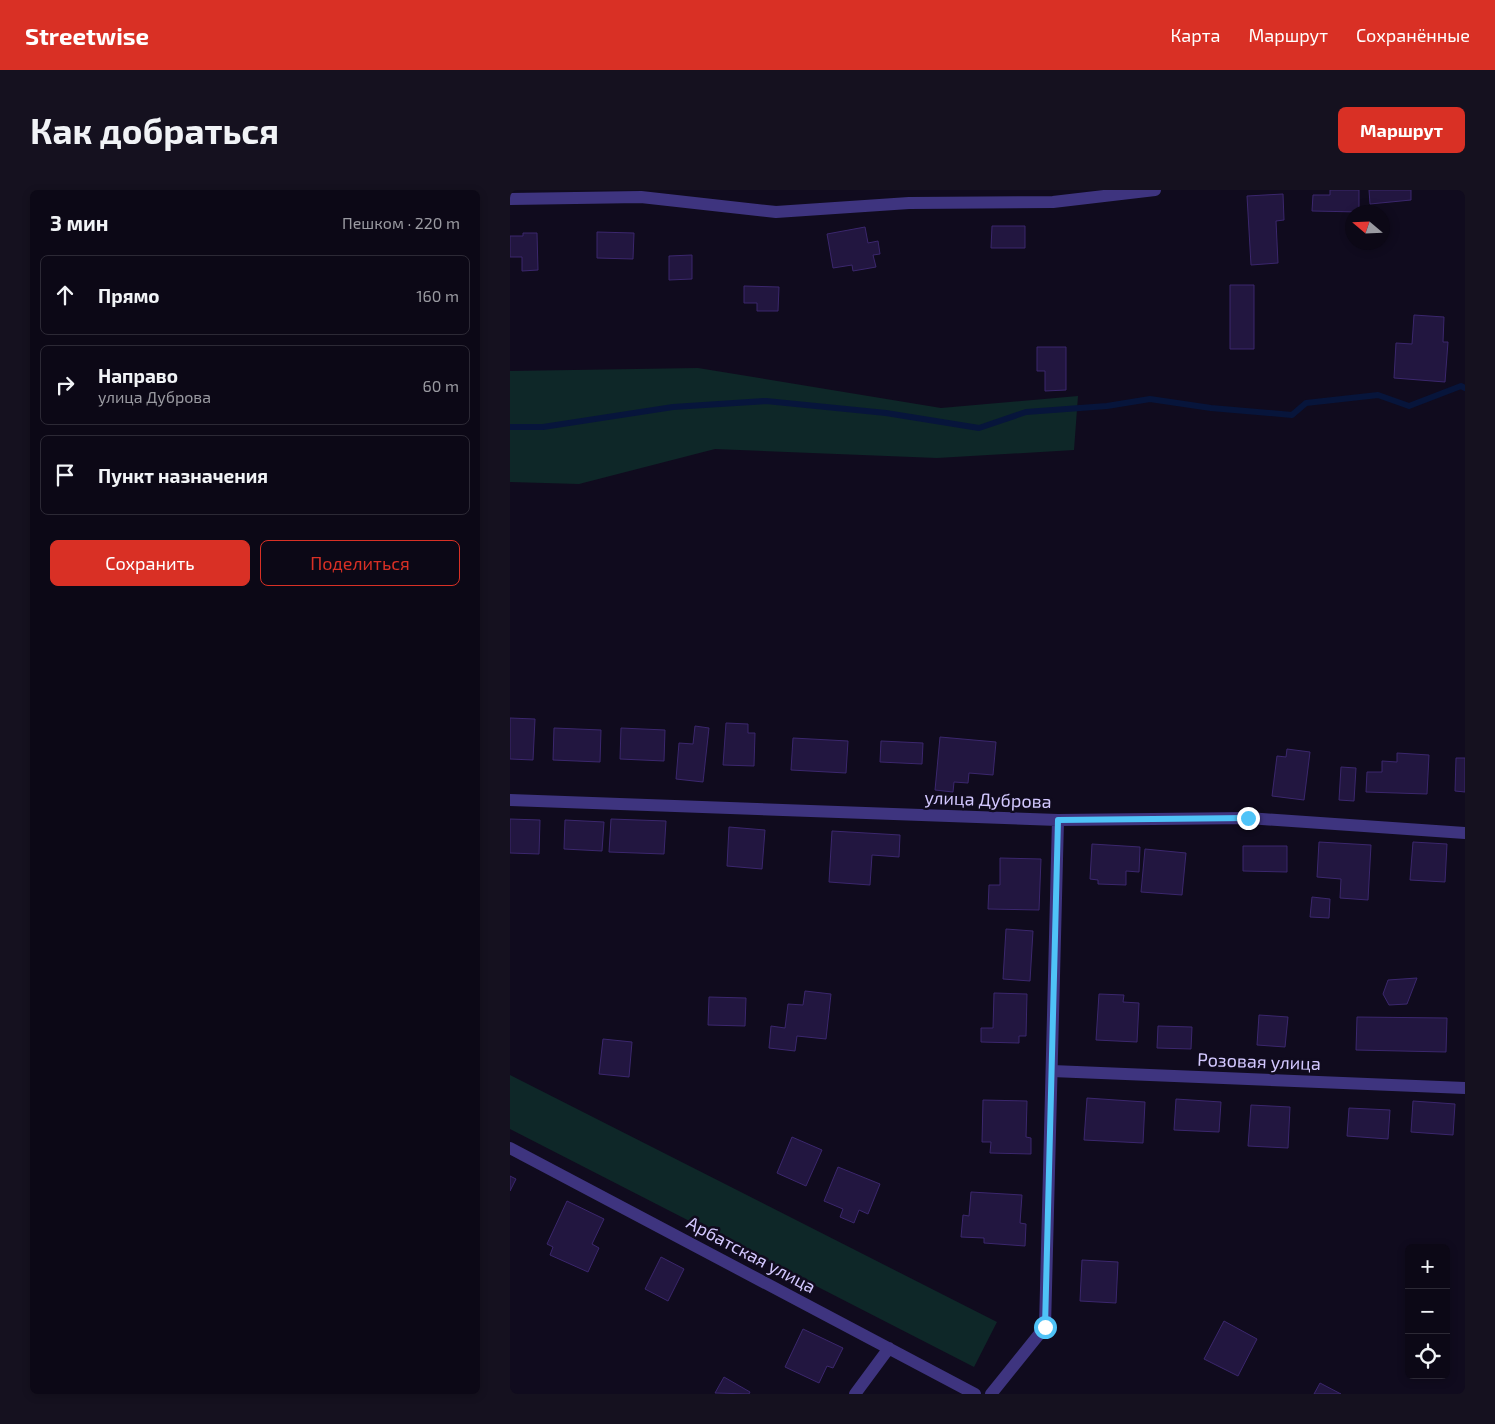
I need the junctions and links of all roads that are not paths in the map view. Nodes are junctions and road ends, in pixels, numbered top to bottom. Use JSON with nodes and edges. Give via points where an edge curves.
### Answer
{"nodes":[{"id":1,"x":1156,"y":190,"type":"edge"},
{"id":2,"x":510,"y":199,"type":"edge"},
{"id":3,"x":510,"y":800,"type":"edge"},
{"id":4,"x":1058,"y":820,"type":"junction"},
{"id":5,"x":1465,"y":834,"type":"edge"},
{"id":6,"x":1052,"y":1071,"type":"junction"},
{"id":7,"x":1465,"y":1088,"type":"edge"},
{"id":8,"x":510,"y":1148,"type":"edge"},
{"id":9,"x":889,"y":1348,"type":"junction"},
{"id":10,"x":855,"y":1394,"type":"edge"},
{"id":11,"x":975,"y":1394,"type":"edge"},
{"id":12,"x":991,"y":1394,"type":"edge"}],
"edges":[{"from":1,"to":2,"type":"street","via":[[1053,202],[909,203],[776,212],[641,197]]},
{"from":3,"to":4,"type":"street","name":"улица Дуброва"},
{"from":4,"to":5,"type":"street","name":"улица Дуброва","via":[[1248,818]]},
{"from":4,"to":6,"type":"street"},
{"from":6,"to":7,"type":"street","name":"Розовая улица"},
{"from":6,"to":12,"type":"street","via":[[1045,1327]]},
{"from":8,"to":9,"type":"street","name":"Арбатская улица"},
{"from":9,"to":10,"type":"street"},
{"from":9,"to":11,"type":"street","name":"Арбатская улица"}]}
